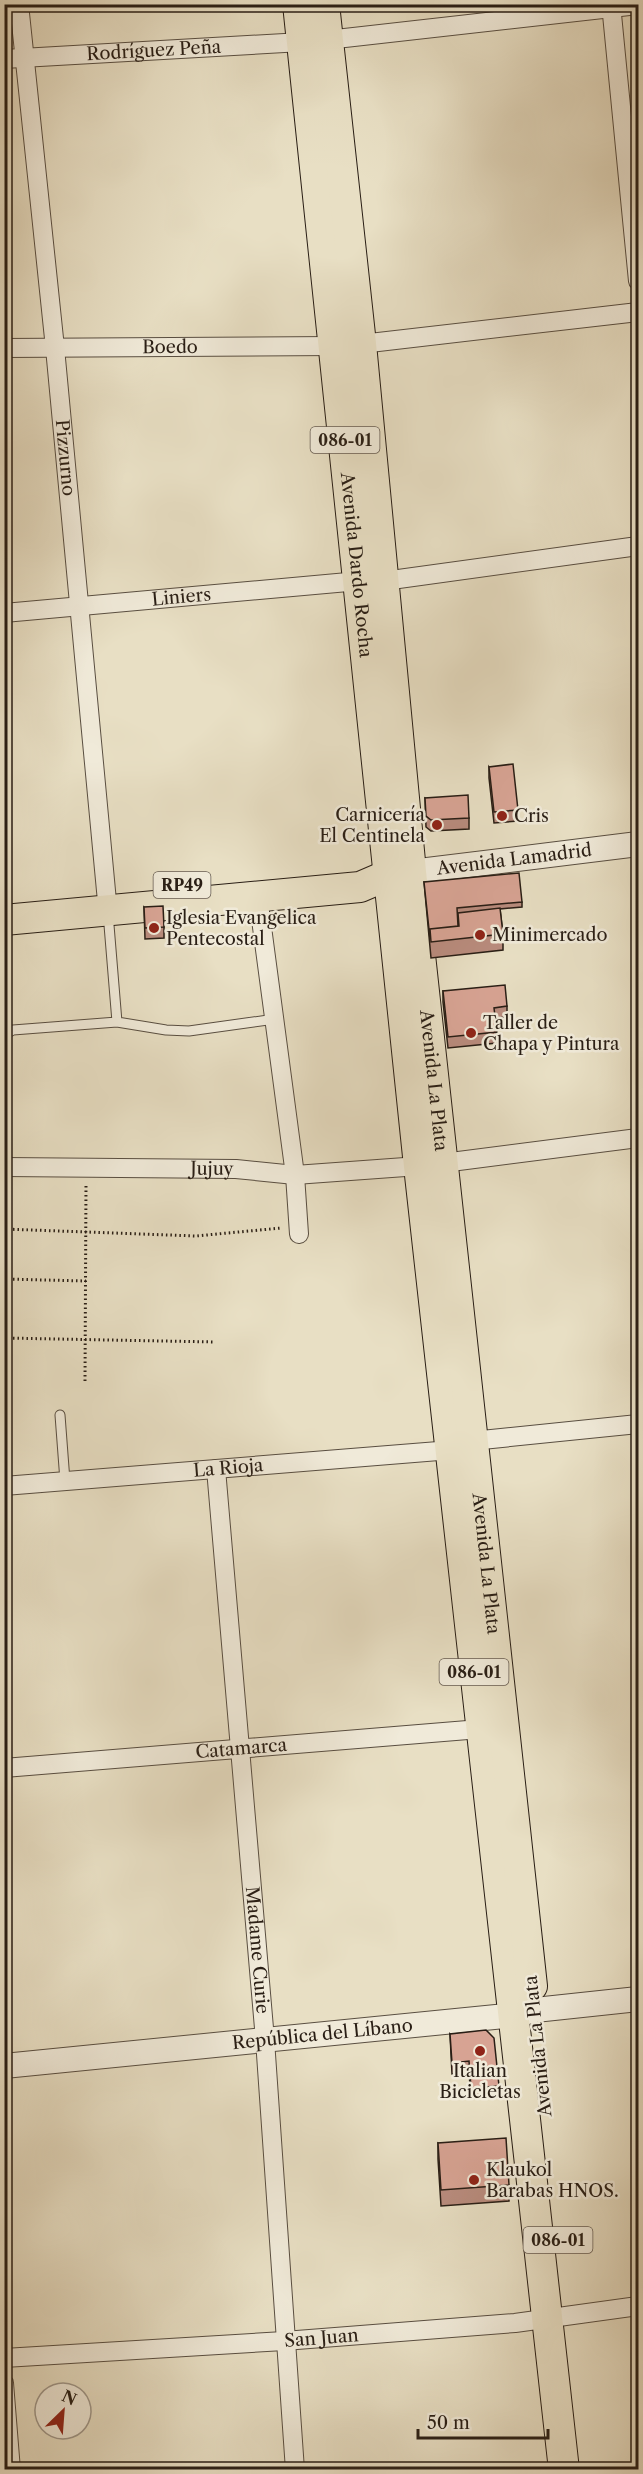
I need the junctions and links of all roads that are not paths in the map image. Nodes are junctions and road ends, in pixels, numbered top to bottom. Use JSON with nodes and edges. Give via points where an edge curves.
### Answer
{"nodes":[{"id":1,"x":19,"y":4,"type":"edge"},
{"id":2,"x":298,"y":4,"type":"edge"},
{"id":3,"x":324,"y":4,"type":"edge"},
{"id":4,"x":639,"y":5,"type":"edge"},
{"id":5,"x":611,"y":6,"type":"edge"},
{"id":6,"x":314,"y":41,"type":"junction"},
{"id":7,"x":25,"y":58,"type":"junction"},
{"id":8,"x":4,"y":59,"type":"edge"},
{"id":9,"x":639,"y":281,"type":"edge"},
{"id":10,"x":639,"y":312,"type":"edge"},
{"id":11,"x":348,"y":345,"type":"junction"},
{"id":12,"x":4,"y":348,"type":"edge"},
{"id":13,"x":56,"y":348,"type":"junction"},
{"id":14,"x":639,"y":546,"type":"edge"},
{"id":15,"x":371,"y":581,"type":"junction"},
{"id":16,"x":80,"y":607,"type":"junction"},
{"id":17,"x":4,"y":613,"type":"edge"},
{"id":18,"x":639,"y":844,"type":"edge"},
{"id":19,"x":400,"y":873,"type":"junction"},
{"id":20,"x":258,"y":897,"type":"junction"},
{"id":21,"x":4,"y":900,"type":"edge"},
{"id":22,"x":107,"y":902,"type":"junction"},
{"id":23,"x":4,"y":920,"type":"edge"},
{"id":24,"x":275,"y":1019,"type":"junction"},
{"id":25,"x":117,"y":1022,"type":"junction"},
{"id":26,"x":4,"y":1035,"type":"edge"},
{"id":27,"x":639,"y":1138,"type":"edge"},
{"id":28,"x":431,"y":1164,"type":"junction"},
{"id":29,"x":4,"y":1167,"type":"edge"},
{"id":30,"x":296,"y":1175,"type":"junction"},
{"id":31,"x":299,"y":1229,"type":"road end"},
{"id":32,"x":60,"y":1415,"type":"dead end"},
{"id":33,"x":639,"y":1424,"type":"edge"},
{"id":34,"x":462,"y":1446,"type":"junction"},
{"id":35,"x":216,"y":1468,"type":"junction"},
{"id":36,"x":65,"y":1481,"type":"junction"},
{"id":37,"x":4,"y":1486,"type":"edge"},
{"id":38,"x":480,"y":1729,"type":"junction"},
{"id":39,"x":238,"y":1748,"type":"junction"},
{"id":40,"x":4,"y":1768,"type":"edge"},
{"id":41,"x":639,"y":2000,"type":"edge"},
{"id":42,"x":525,"y":2012,"type":"junction"},
{"id":43,"x":265,"y":2040,"type":"junction"},
{"id":44,"x":4,"y":2066,"type":"edge"},
{"id":45,"x":639,"y":2306,"type":"edge"},
{"id":46,"x":556,"y":2316,"type":"junction"},
{"id":47,"x":284,"y":2341,"type":"junction"},
{"id":48,"x":4,"y":2358,"type":"edge"},
{"id":49,"x":4,"y":2383,"type":"edge"},
{"id":50,"x":11,"y":2469,"type":"edge"},
{"id":51,"x":295,"y":2469,"type":"edge"},
{"id":52,"x":564,"y":2469,"type":"edge"},
{"id":53,"x":583,"y":2469,"type":"edge"}],
"edges":[{"from":1,"to":7,"type":"street","name":"Pizzurno"},
{"from":2,"to":6,"type":"main road","name":"Avenida Dardo Rocha","number":"086-01"},
{"from":3,"to":6,"type":"main road","name":"Avenida Dardo Rocha","number":"086-01"},
{"from":4,"to":5,"type":"street","name":"Rodríguez Peña"},
{"from":5,"to":6,"type":"street","name":"Rodríguez Peña"},
{"from":5,"to":9,"type":"street"},
{"from":6,"to":7,"type":"street","name":"Rodríguez Peña"},
{"from":6,"to":11,"type":"main road","name":"Avenida Dardo Rocha","number":"086-01"},
{"from":7,"to":8,"type":"street","name":"Rodríguez Peña"},
{"from":7,"to":13,"type":"street","name":"Pizzurno"},
{"from":10,"to":11,"type":"street","name":"Boedo"},
{"from":11,"to":13,"type":"street","name":"Boedo"},
{"from":11,"to":15,"type":"main road","name":"Avenida Dardo Rocha","number":"086-01"},
{"from":12,"to":13,"type":"street","name":"Boedo"},
{"from":13,"to":16,"type":"street","name":"Pizzurno"},
{"from":14,"to":15,"type":"street","name":"Liniers"},
{"from":15,"to":16,"type":"street","name":"Liniers"},
{"from":15,"to":19,"type":"main road","name":"Avenida Dardo Rocha","number":"086-01"},
{"from":16,"to":17,"type":"street","name":"Liniers"},
{"from":16,"to":22,"type":"street","name":"Pizzurno"},
{"from":18,"to":19,"type":"street","name":"Avenida Lamadrid","number":"RP49"},
{"from":19,"to":20,"type":"main road","name":"Avenida Lamadrid","number":"RP49","via":[[360,887]]},
{"from":19,"to":22,"type":"main road","name":"Avenida Lamadrid","number":"RP49","via":[[360,870]]},
{"from":19,"to":28,"type":"main road","name":"Avenida La Plata","number":"086-01"},
{"from":20,"to":22,"type":"main road","name":"Avenida Lamadrid","number":"RP49"},
{"from":20,"to":24,"type":"street"},
{"from":21,"to":22,"type":"main road","name":"Avenida Lamadrid","number":"RP49"},
{"from":22,"to":23,"type":"main road","name":"Avenida Lamadrid","number":"RP49"},
{"from":22,"to":25,"type":"lane"},
{"from":24,"to":25,"type":"lane","via":[[189,1031]]},
{"from":24,"to":30,"type":"street"},
{"from":25,"to":26,"type":"lane","via":[[13,1030]]},
{"from":27,"to":28,"type":"street","name":"Jujuy"},
{"from":28,"to":30,"type":"street","name":"Jujuy"},
{"from":28,"to":34,"type":"main road","name":"Avenida La Plata","number":"086-01"},
{"from":29,"to":30,"type":"street","name":"Jujuy","via":[[236,1169]]},
{"from":30,"to":31,"type":"street"},
{"from":32,"to":36,"type":"lane"},
{"from":33,"to":34,"type":"street","name":"La Rioja"},
{"from":34,"to":35,"type":"street","name":"La Rioja"},
{"from":34,"to":38,"type":"main road","name":"Avenida La Plata","number":"086-01"},
{"from":34,"to":42,"type":"main road","name":"Avenida La Plata","number":"086-01"},
{"from":35,"to":36,"type":"street","name":"La Rioja"},
{"from":35,"to":39,"type":"street","name":"Madame Curie"},
{"from":36,"to":37,"type":"street","name":"La Rioja"},
{"from":38,"to":39,"type":"street","name":"Catamarca"},
{"from":38,"to":42,"type":"main road","name":"Avenida La Plata","number":"086-01"},
{"from":39,"to":40,"type":"street","name":"Catamarca"},
{"from":39,"to":43,"type":"street","name":"Madame Curie"},
{"from":41,"to":42,"type":"street","name":"República del Líbano"},
{"from":42,"to":43,"type":"street","name":"República del Líbano"},
{"from":42,"to":46,"type":"main road","name":"Avenida La Plata","number":"086-01"},
{"from":43,"to":44,"type":"street","name":"República del Líbano"},
{"from":43,"to":47,"type":"street","name":"Madame Curie"},
{"from":45,"to":46,"type":"street","name":"San Juan"},
{"from":46,"to":47,"type":"street","name":"San Juan","via":[[515,2323]]},
{"from":46,"to":52,"type":"main road","name":"Avenida La Plata","number":"086-01"},
{"from":46,"to":53,"type":"main road","name":"Avenida La Plata","number":"086-01"},
{"from":47,"to":48,"type":"street","name":"San Juan"},
{"from":47,"to":51,"type":"street","name":"Madame Curie"},
{"from":49,"to":50,"type":"street"}]}
